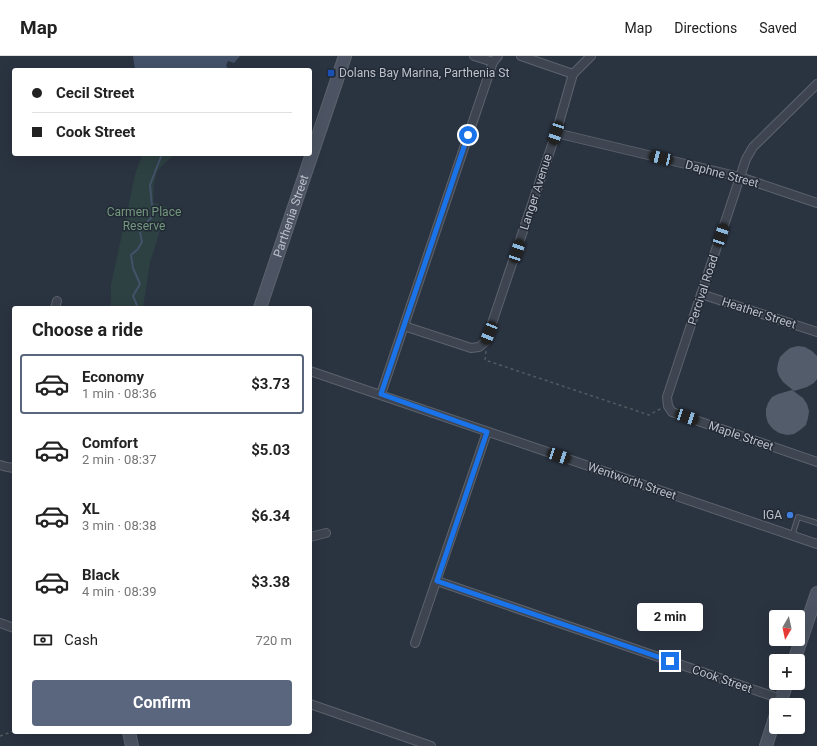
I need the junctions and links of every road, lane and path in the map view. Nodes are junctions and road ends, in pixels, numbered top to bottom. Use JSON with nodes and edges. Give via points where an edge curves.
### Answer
{"nodes":[{"id":1,"x":345,"y":56,"type":"edge"},
{"id":2,"x":474,"y":56,"type":"edge"},
{"id":3,"x":521,"y":56,"type":"edge"},
{"id":4,"x":591,"y":56,"type":"edge"},
{"id":5,"x":495,"y":59,"type":"edge"},
{"id":6,"x":573,"y":74,"type":"junction"},
{"id":7,"x":817,"y":84,"type":"edge"},
{"id":8,"x":556,"y":133,"type":"junction"},
{"id":9,"x":312,"y":154,"type":"edge"},
{"id":10,"x":311,"y":156,"type":"edge"},
{"id":11,"x":740,"y":177,"type":"junction"},
{"id":12,"x":817,"y":203,"type":"edge"},
{"id":13,"x":702,"y":294,"type":"junction"},
{"id":14,"x":261,"y":306,"type":"edge"},
{"id":15,"x":404,"y":326,"type":"junction"},
{"id":16,"x":817,"y":332,"type":"edge"},
{"id":17,"x":486,"y":341,"type":"junction"},
{"id":18,"x":312,"y":372,"type":"edge"},
{"id":19,"x":381,"y":394,"type":"junction"},
{"id":20,"x":668,"y":406,"type":"junction"},
{"id":21,"x":487,"y":432,"type":"junction"},
{"id":22,"x":817,"y":462,"type":"edge"},
{"id":23,"x":0,"y":465,"type":"edge"},
{"id":24,"x":12,"y":468,"type":"edge"},
{"id":25,"x":817,"y":523,"type":"edge"},
{"id":26,"x":326,"y":533,"type":"dead end"},
{"id":27,"x":312,"y":536,"type":"edge"},
{"id":28,"x":792,"y":536,"type":"junction"},
{"id":29,"x":817,"y":544,"type":"edge"},
{"id":30,"x":437,"y":581,"type":"junction"},
{"id":31,"x":817,"y":592,"type":"edge"},
{"id":32,"x":0,"y":623,"type":"edge"},
{"id":33,"x":12,"y":627,"type":"edge"},
{"id":34,"x":415,"y":643,"type":"dead end"},
{"id":35,"x":796,"y":654,"type":"edge"},
{"id":36,"x":769,"y":698,"type":"edge"},
{"id":37,"x":312,"y":705,"type":"edge"},
{"id":38,"x":12,"y":732,"type":"edge"},
{"id":39,"x":129,"y":734,"type":"edge"},
{"id":40,"x":770,"y":734,"type":"edge"},
{"id":41,"x":0,"y":736,"type":"edge"},
{"id":42,"x":132,"y":746,"type":"edge"},
{"id":43,"x":431,"y":746,"type":"edge"},
{"id":44,"x":766,"y":746,"type":"edge"}],
"edges":[{"from":1,"to":9,"type":"street","name":"Parthenia Street"},
{"from":2,"to":5,"type":"street"},
{"from":3,"to":6,"type":"street"},
{"from":4,"to":6,"type":"street","name":"Langer Avenue"},
{"from":5,"to":15,"type":"street"},
{"from":6,"to":8,"type":"street","name":"Langer Avenue"},
{"from":7,"to":11,"type":"street","name":"Percival Road","via":[[753,147]]},
{"from":8,"to":11,"type":"street","name":"Daphne Street"},
{"from":8,"to":17,"type":"street","name":"Langer Avenue"},
{"from":10,"to":14,"type":"street","name":"Parthenia Street"},
{"from":11,"to":12,"type":"street","name":"Daphne Street"},
{"from":11,"to":13,"type":"street","name":"Percival Road"},
{"from":13,"to":16,"type":"street","name":"Heather Street"},
{"from":13,"to":20,"type":"street","name":"Percival Road","via":[[667,397]]},
{"from":15,"to":17,"type":"street","via":[[471,348],[479,347]]},
{"from":15,"to":19,"type":"street"},
{"from":17,"to":20,"type":"path","via":[[485,360],[649,415]]},
{"from":18,"to":19,"type":"street","name":"Wentworth Street"},
{"from":19,"to":21,"type":"street","name":"Wentworth Street"},
{"from":20,"to":22,"type":"street","name":"Maple Street","via":[[672,412]]},
{"from":21,"to":28,"type":"street","name":"Wentworth Street"},
{"from":21,"to":30,"type":"street"},
{"from":23,"to":24,"type":"street"},
{"from":25,"to":28,"type":"lane","via":[[798,517]]},
{"from":26,"to":27,"type":"street"},
{"from":28,"to":29,"type":"street","name":"Wentworth Street"},
{"from":30,"to":34,"type":"street"},
{"from":30,"to":36,"type":"street","name":"Cook Street"},
{"from":31,"to":35,"type":"street"},
{"from":32,"to":33,"type":"street"},
{"from":37,"to":43,"type":"street"},
{"from":38,"to":41,"type":"path"},
{"from":39,"to":42,"type":"street"},
{"from":40,"to":44,"type":"street"}]}
